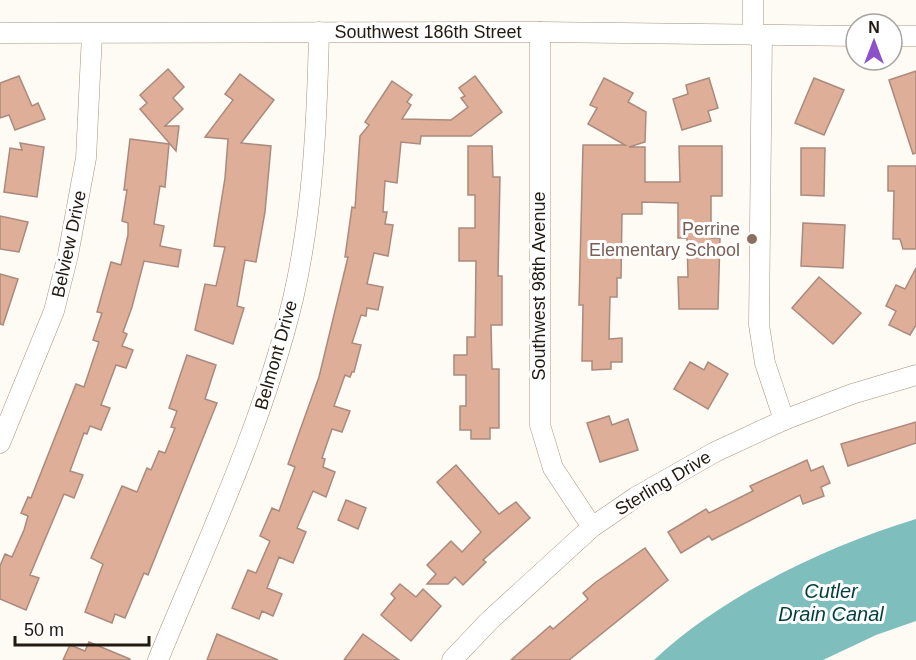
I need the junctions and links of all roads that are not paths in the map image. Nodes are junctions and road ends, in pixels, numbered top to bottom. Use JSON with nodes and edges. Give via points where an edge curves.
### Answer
{"nodes":[{"id":1,"x":753,"y":0,"type":"edge"},
{"id":2,"x":319,"y":32,"type":"junction"},
{"id":3,"x":540,"y":32,"type":"junction"},
{"id":4,"x":0,"y":33,"type":"edge"},
{"id":5,"x":92,"y":34,"type":"junction"},
{"id":6,"x":757,"y":35,"type":"junction"},
{"id":7,"x":844,"y":36,"type":"edge"},
{"id":8,"x":916,"y":375,"type":"edge"},
{"id":9,"x":784,"y":420,"type":"junction"},
{"id":10,"x":0,"y":443,"type":"edge"},
{"id":11,"x":592,"y":527,"type":"junction"},
{"id":12,"x":158,"y":660,"type":"edge"},
{"id":13,"x":452,"y":660,"type":"edge"}],
"edges":[{"from":1,"to":6,"type":"street"},
{"from":2,"to":3,"type":"street","name":"Southwest 186th Street"},
{"from":2,"to":5,"type":"street","name":"Southwest 186th Street"},
{"from":2,"to":12,"type":"street","name":"Belmont Drive","via":[[312,184],[293,298],[259,417]]},
{"from":3,"to":6,"type":"street","name":"Southwest 186th Street"},
{"from":3,"to":11,"type":"street","name":"Southwest 98th Avenue","via":[[540,425],[554,468]]},
{"from":4,"to":5,"type":"street","name":"Southwest 186th Street"},
{"from":5,"to":10,"type":"street","name":"Belview Drive","via":[[86,158],[68,255],[54,311]]},
{"from":6,"to":7,"type":"street","name":"Southwest 186th Street"},
{"from":6,"to":9,"type":"street","via":[[759,325],[765,363]]},
{"from":8,"to":9,"type":"street","name":"Sterling Drive"},
{"from":9,"to":11,"type":"street","name":"Sterling Drive","via":[[694,463]]},
{"from":11,"to":13,"type":"street","name":"Sterling Drive"}]}
